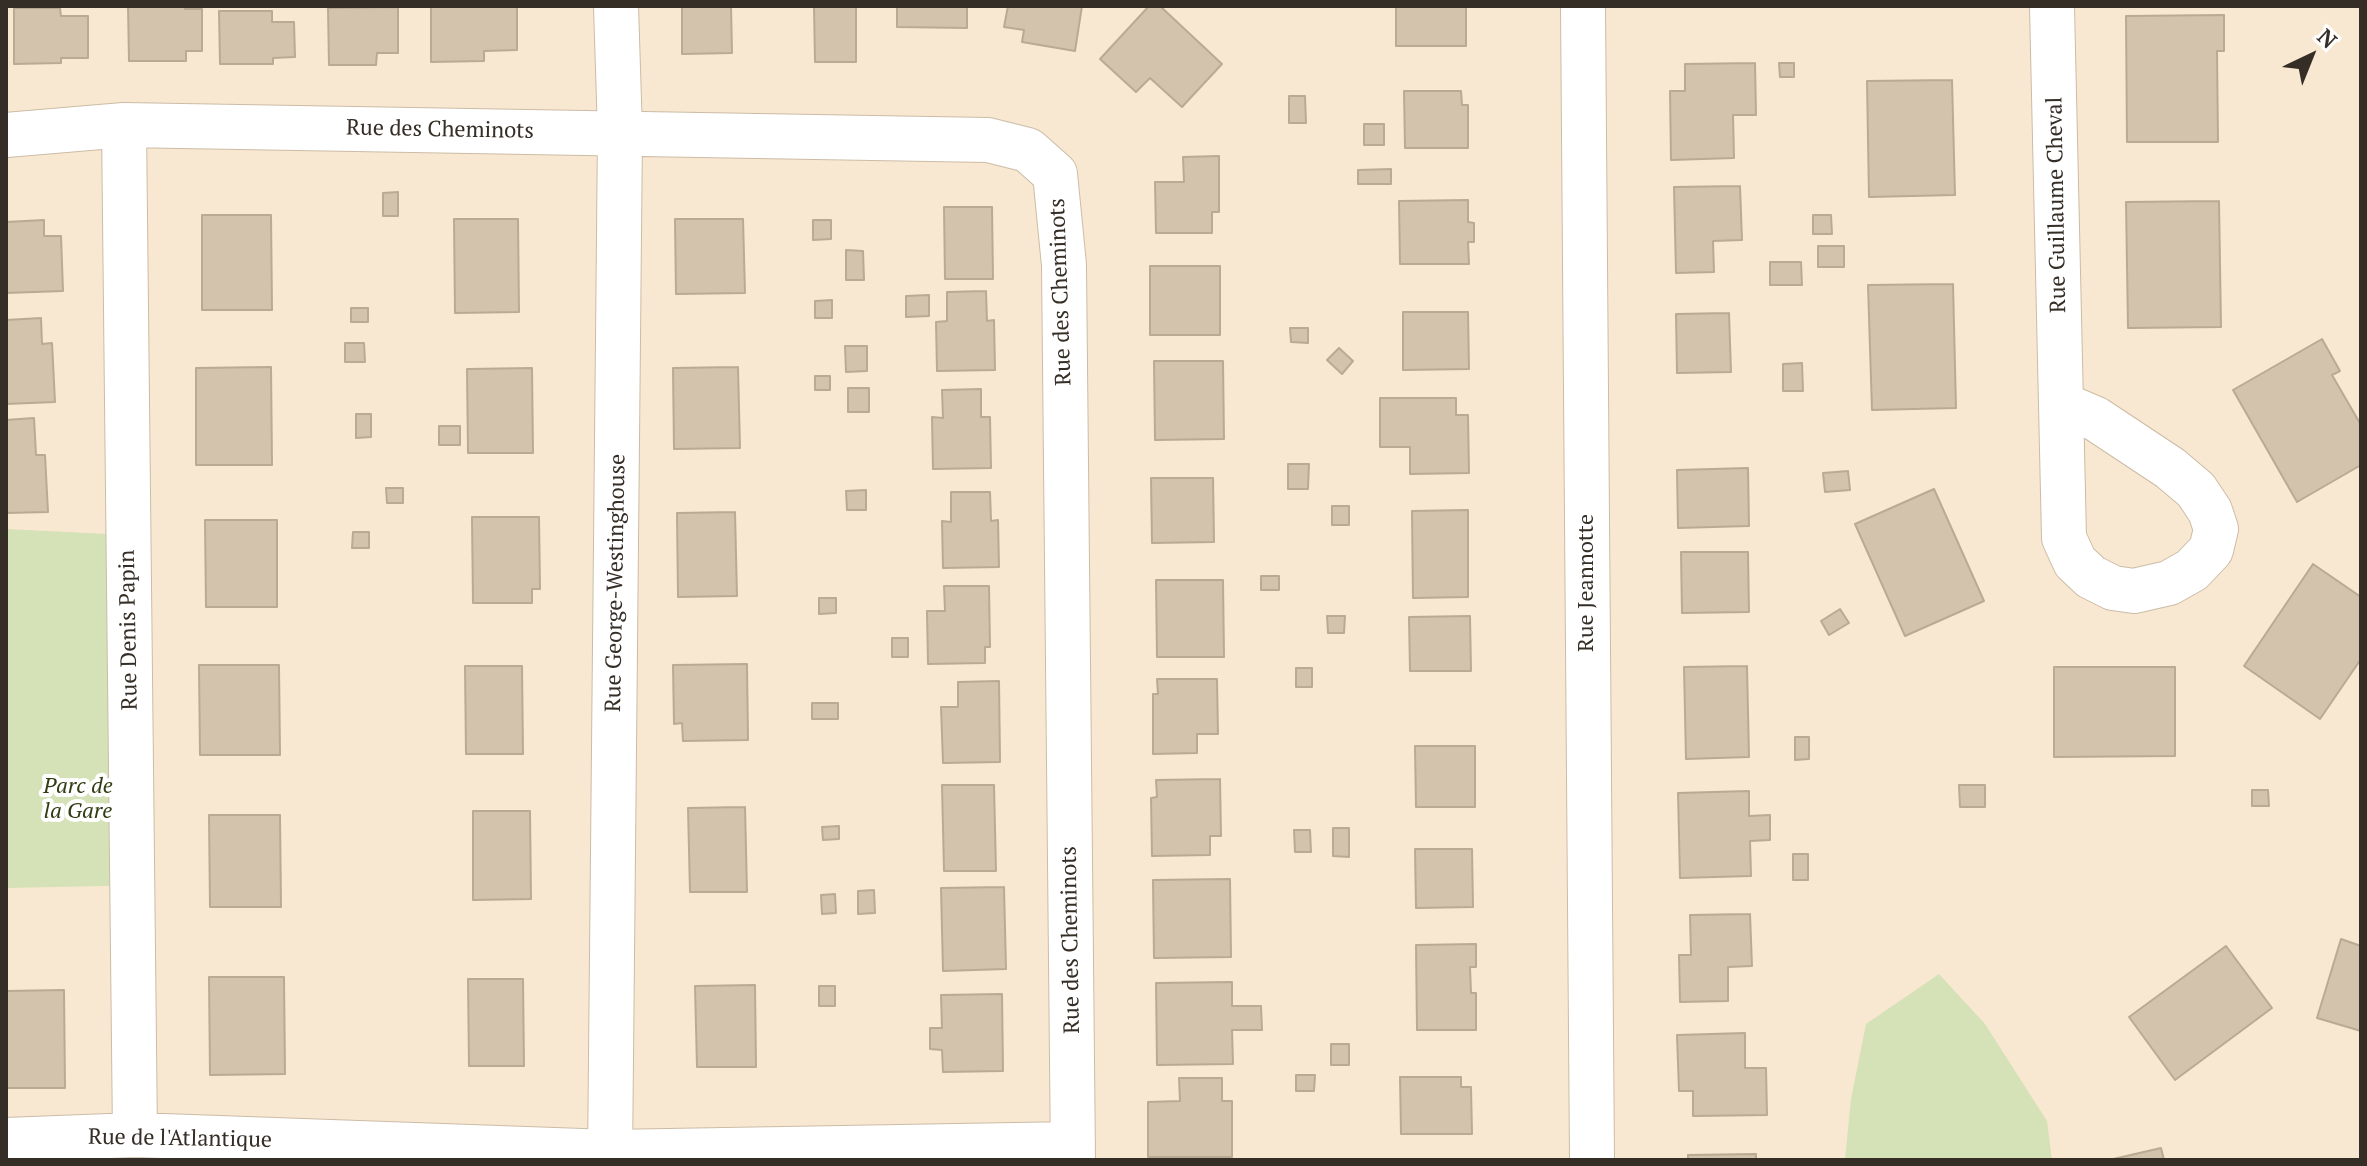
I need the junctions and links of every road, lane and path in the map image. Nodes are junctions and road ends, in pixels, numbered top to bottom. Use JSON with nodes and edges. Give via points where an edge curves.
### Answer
{"nodes":[{"id":1,"x":616,"y":6,"type":"edge"},
{"id":2,"x":1583,"y":6,"type":"edge"},
{"id":3,"x":2052,"y":6,"type":"edge"},
{"id":4,"x":124,"y":125,"type":"junction"},
{"id":5,"x":620,"y":132,"type":"junction"},
{"id":6,"x":6,"y":135,"type":"edge"},
{"id":7,"x":2061,"y":404,"type":"dead end"},
{"id":8,"x":135,"y":1135,"type":"junction"},
{"id":9,"x":6,"y":1140,"type":"edge"},
{"id":10,"x":1073,"y":1152,"type":"edge"},
{"id":11,"x":610,"y":1156,"type":"edge"},
{"id":12,"x":1592,"y":1160,"type":"edge"}],
"edges":[{"from":1,"to":5,"type":"street","name":"Rue George-Westinghouse"},
{"from":2,"to":12,"type":"street","name":"Rue Jeannotte"},
{"from":3,"to":7,"type":"street","name":"Rue Guillaume Cheval"},
{"from":4,"to":5,"type":"street","name":"Rue des Cheminots"},
{"from":4,"to":6,"type":"street","name":"Rue des Cheminots"},
{"from":4,"to":8,"type":"street","name":"Rue Denis Papin"},
{"from":5,"to":10,"type":"street","name":"Rue des Cheminots","via":[[988,140],[1028,150],[1055,174],[1064,265]]},
{"from":5,"to":11,"type":"street","name":"Rue George-Westinghouse"},
{"from":8,"to":9,"type":"street","name":"Rue de l'Atlantique"},
{"from":8,"to":11,"type":"street","name":"Rue de l'Atlantique"},
{"from":10,"to":11,"type":"street","name":"Rue de l'Atlantique"}]}
